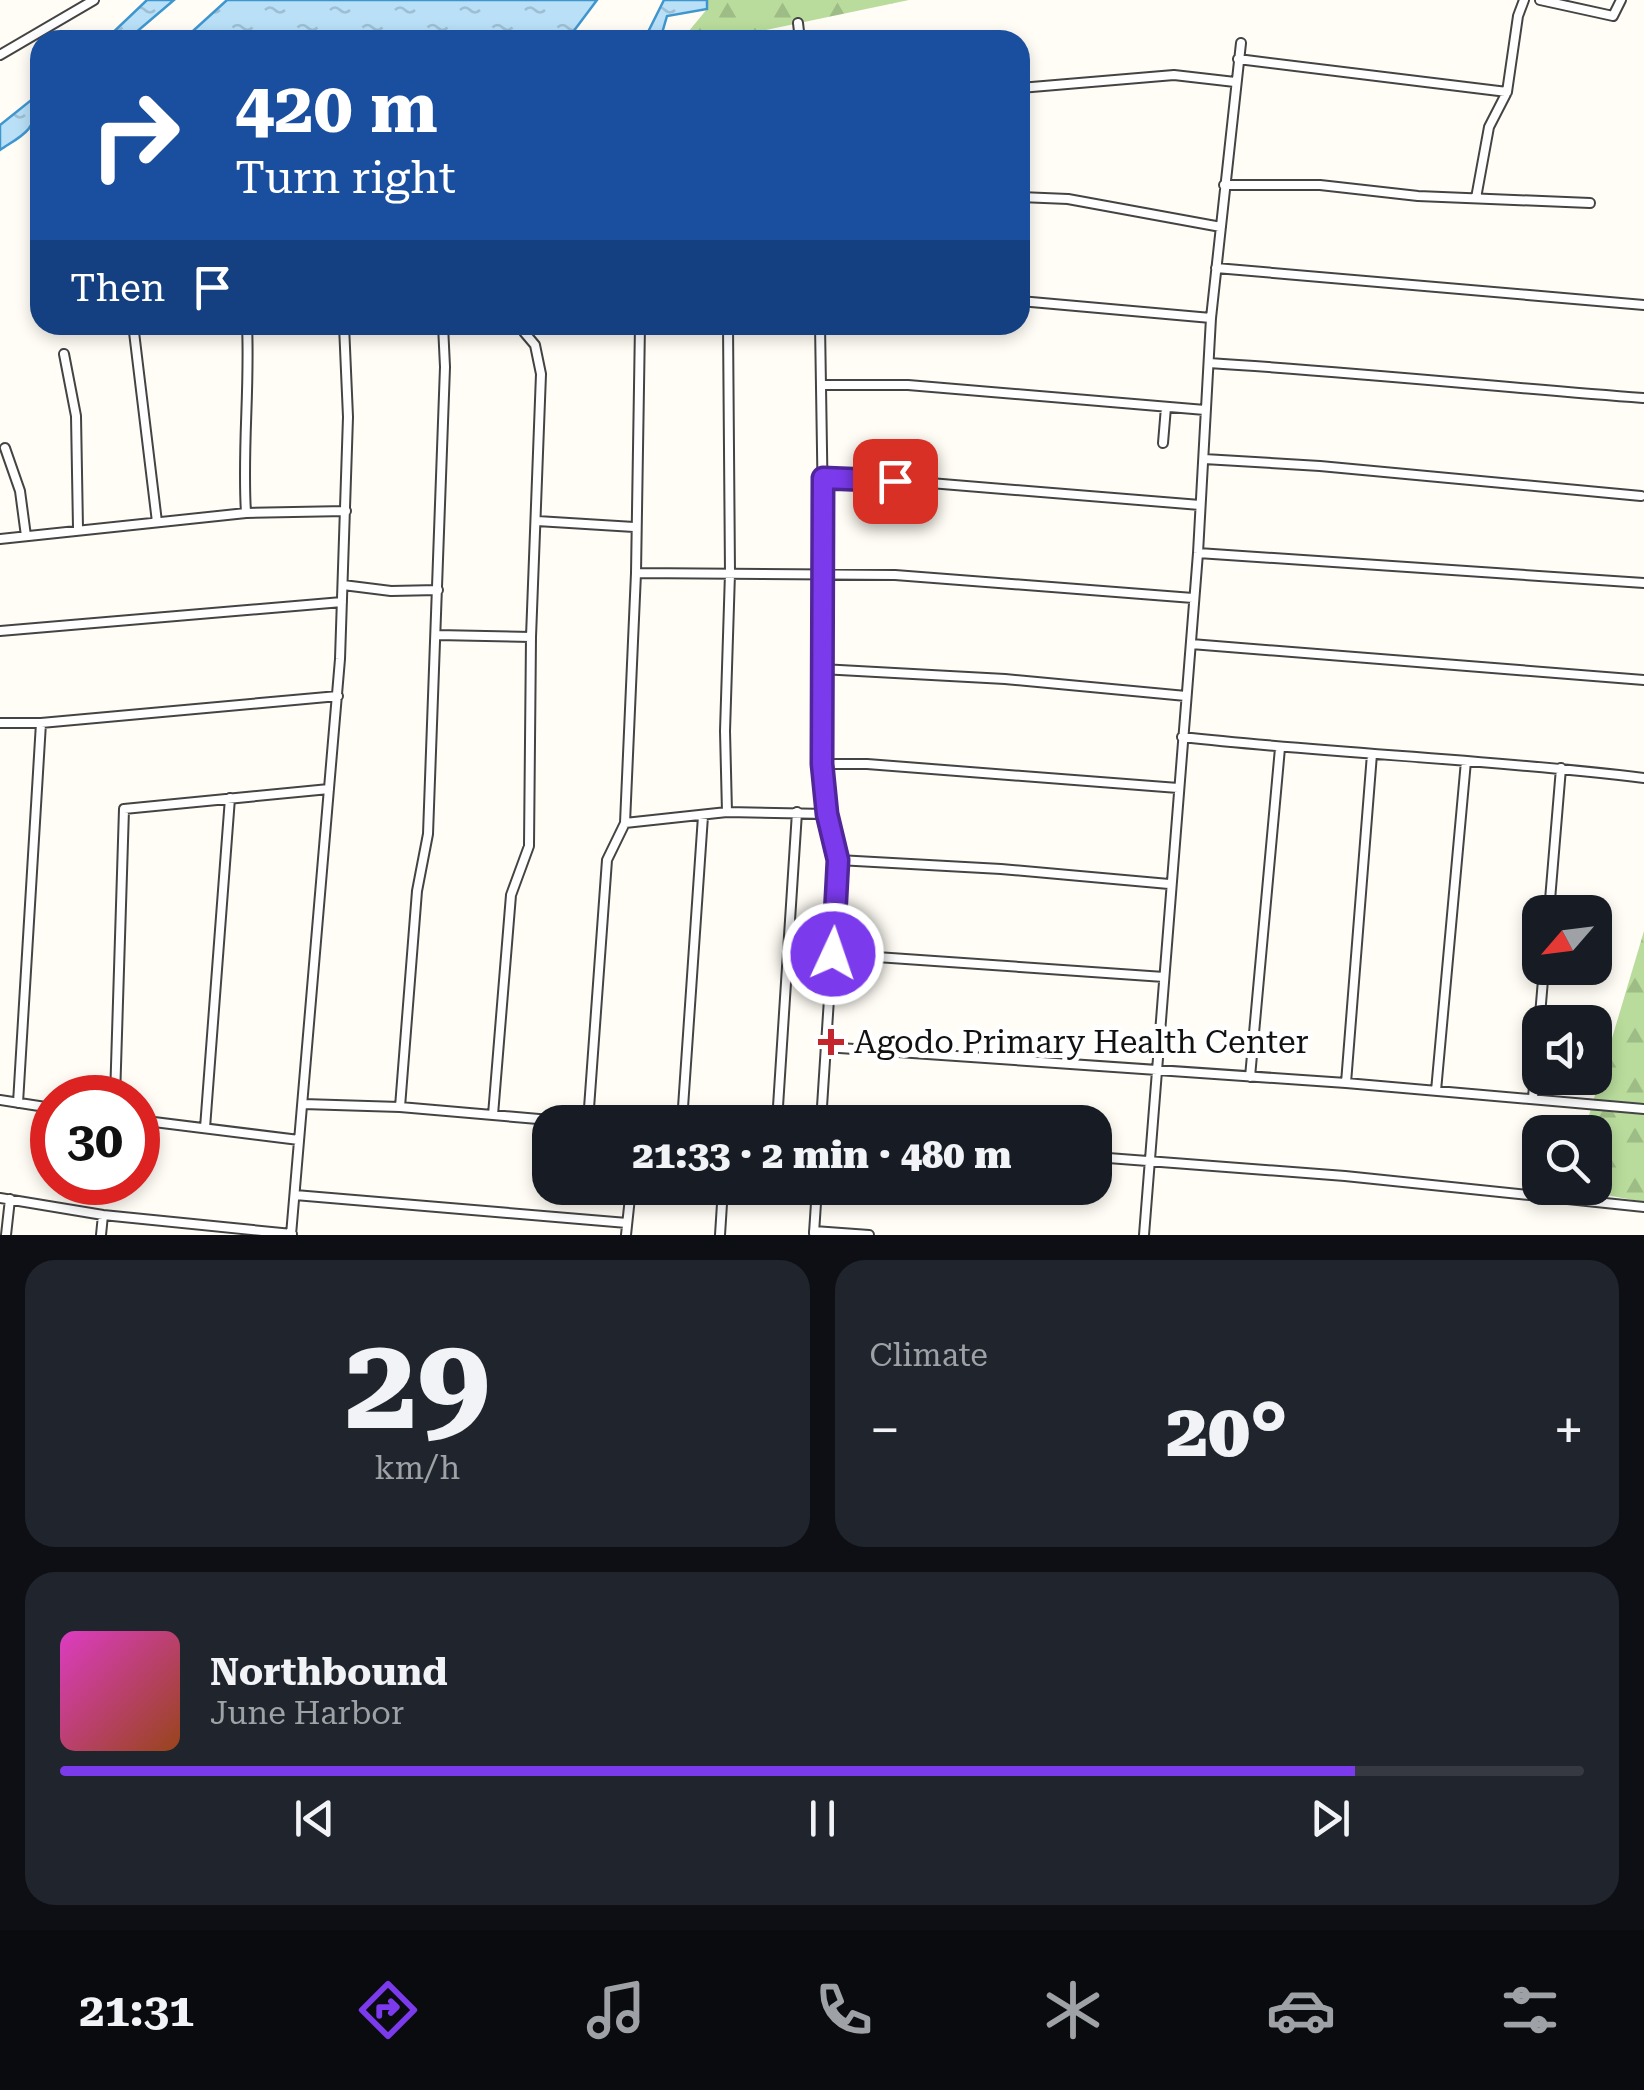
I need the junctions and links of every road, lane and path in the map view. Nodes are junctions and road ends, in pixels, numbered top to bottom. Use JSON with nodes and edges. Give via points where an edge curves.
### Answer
{"nodes":[{"id":1,"x":94,"y":0,"type":"edge"},
{"id":2,"x":1524,"y":0,"type":"edge"},
{"id":3,"x":1540,"y":0,"type":"edge"},
{"id":4,"x":1620,"y":0,"type":"edge"},
{"id":5,"x":798,"y":23,"type":"dead end"},
{"id":6,"x":42,"y":30,"type":"edge"},
{"id":7,"x":799,"y":30,"type":"edge"},
{"id":8,"x":30,"y":37,"type":"edge"},
{"id":9,"x":1241,"y":44,"type":"dead end"},
{"id":10,"x":0,"y":54,"type":"edge"},
{"id":11,"x":1238,"y":60,"type":"junction"},
{"id":12,"x":1235,"y":82,"type":"junction"},
{"id":13,"x":1030,"y":87,"type":"edge"},
{"id":14,"x":1507,"y":92,"type":"junction"},
{"id":15,"x":1224,"y":185,"type":"junction"},
{"id":16,"x":1030,"y":197,"type":"edge"},
{"id":17,"x":1476,"y":198,"type":"junction"},
{"id":18,"x":1590,"y":203,"type":"dead end"},
{"id":19,"x":1221,"y":227,"type":"junction"},
{"id":20,"x":1216,"y":268,"type":"junction"},
{"id":21,"x":1030,"y":302,"type":"edge"},
{"id":22,"x":1644,"y":305,"type":"edge"},
{"id":23,"x":1211,"y":318,"type":"junction"},
{"id":24,"x":134,"y":335,"type":"edge"},
{"id":25,"x":247,"y":335,"type":"edge"},
{"id":26,"x":344,"y":335,"type":"edge"},
{"id":27,"x":443,"y":335,"type":"edge"},
{"id":28,"x":527,"y":335,"type":"edge"},
{"id":29,"x":640,"y":335,"type":"edge"},
{"id":30,"x":728,"y":335,"type":"edge"},
{"id":31,"x":820,"y":335,"type":"edge"},
{"id":32,"x":64,"y":354,"type":"dead end"},
{"id":33,"x":1209,"y":363,"type":"junction"},
{"id":34,"x":821,"y":386,"type":"junction"},
{"id":35,"x":1643,"y":398,"type":"edge"},
{"id":36,"x":1166,"y":408,"type":"junction"},
{"id":37,"x":1205,"y":410,"type":"junction"},
{"id":38,"x":1163,"y":443,"type":"dead end"},
{"id":39,"x":5,"y":448,"type":"dead end"},
{"id":40,"x":1204,"y":459,"type":"junction"},
{"id":41,"x":823,"y":478,"type":"junction"},
{"id":42,"x":1641,"y":496,"type":"dead end"},
{"id":43,"x":1200,"y":505,"type":"junction"},
{"id":44,"x":346,"y":511,"type":"junction"},
{"id":45,"x":246,"y":513,"type":"junction"},
{"id":46,"x":537,"y":521,"type":"junction"},
{"id":47,"x":157,"y":522,"type":"junction"},
{"id":48,"x":634,"y":527,"type":"junction"},
{"id":49,"x":78,"y":528,"type":"junction"},
{"id":50,"x":26,"y":536,"type":"junction"},
{"id":51,"x":0,"y":538,"type":"edge"},
{"id":52,"x":1198,"y":552,"type":"junction"},
{"id":53,"x":636,"y":573,"type":"junction"},
{"id":54,"x":730,"y":573,"type":"junction"},
{"id":55,"x":824,"y":573,"type":"junction"},
{"id":56,"x":1644,"y":584,"type":"edge"},
{"id":57,"x":342,"y":585,"type":"junction"},
{"id":58,"x":438,"y":590,"type":"junction"},
{"id":59,"x":1193,"y":598,"type":"junction"},
{"id":60,"x":342,"y":602,"type":"junction"},
{"id":61,"x":0,"y":631,"type":"edge"},
{"id":62,"x":437,"y":635,"type":"junction"},
{"id":63,"x":532,"y":637,"type":"junction"},
{"id":64,"x":1191,"y":644,"type":"junction"},
{"id":65,"x":821,"y":669,"type":"junction"},
{"id":66,"x":1644,"y":680,"type":"edge"},
{"id":67,"x":338,"y":696,"type":"junction"},
{"id":68,"x":1186,"y":696,"type":"junction"},
{"id":69,"x":0,"y":723,"type":"edge"},
{"id":70,"x":42,"y":723,"type":"junction"},
{"id":71,"x":1182,"y":738,"type":"junction"},
{"id":72,"x":1280,"y":748,"type":"junction"},
{"id":73,"x":1372,"y":754,"type":"junction"},
{"id":74,"x":1466,"y":761,"type":"junction"},
{"id":75,"x":822,"y":764,"type":"junction"},
{"id":76,"x":1561,"y":768,"type":"junction"},
{"id":77,"x":1644,"y":778,"type":"edge"},
{"id":78,"x":1178,"y":788,"type":"junction"},
{"id":79,"x":329,"y":790,"type":"junction"},
{"id":80,"x":230,"y":798,"type":"junction"},
{"id":81,"x":727,"y":812,"type":"junction"},
{"id":82,"x":797,"y":812,"type":"junction"},
{"id":83,"x":827,"y":814,"type":"junction"},
{"id":84,"x":703,"y":816,"type":"junction"},
{"id":85,"x":625,"y":823,"type":"junction"},
{"id":86,"x":838,"y":860,"type":"junction"},
{"id":87,"x":1169,"y":884,"type":"junction"},
{"id":88,"x":1550,"y":895,"type":"edge"},
{"id":89,"x":833,"y":954,"type":"junction"},
{"id":90,"x":1164,"y":977,"type":"junction"},
{"id":91,"x":1543,"y":985,"type":"edge"},
{"id":92,"x":825,"y":1047,"type":"junction"},
{"id":93,"x":1156,"y":1070,"type":"junction"},
{"id":94,"x":116,"y":1075,"type":"edge"},
{"id":95,"x":1250,"y":1076,"type":"junction"},
{"id":96,"x":1346,"y":1083,"type":"junction"},
{"id":97,"x":1436,"y":1091,"type":"junction"},
{"id":98,"x":1533,"y":1098,"type":"junction"},
{"id":99,"x":0,"y":1100,"type":"edge"},
{"id":100,"x":18,"y":1103,"type":"junction"},
{"id":101,"x":302,"y":1104,"type":"junction"},
{"id":102,"x":30,"y":1105,"type":"edge"},
{"id":103,"x":589,"y":1105,"type":"edge"},
{"id":104,"x":683,"y":1105,"type":"edge"},
{"id":105,"x":778,"y":1105,"type":"edge"},
{"id":106,"x":823,"y":1105,"type":"edge"},
{"id":107,"x":400,"y":1107,"type":"junction"},
{"id":108,"x":1644,"y":1109,"type":"edge"},
{"id":109,"x":494,"y":1115,"type":"junction"},
{"id":110,"x":532,"y":1118,"type":"edge"},
{"id":111,"x":160,"y":1123,"type":"edge"},
{"id":112,"x":205,"y":1128,"type":"junction"},
{"id":113,"x":299,"y":1140,"type":"junction"},
{"id":114,"x":1112,"y":1159,"type":"edge"},
{"id":115,"x":1151,"y":1161,"type":"junction"},
{"id":116,"x":296,"y":1195,"type":"junction"},
{"id":117,"x":0,"y":1198,"type":"edge"},
{"id":118,"x":10,"y":1200,"type":"junction"},
{"id":119,"x":630,"y":1205,"type":"edge"},
{"id":120,"x":722,"y":1205,"type":"edge"},
{"id":121,"x":816,"y":1205,"type":"edge"},
{"id":122,"x":1644,"y":1207,"type":"edge"},
{"id":123,"x":103,"y":1215,"type":"junction"},
{"id":124,"x":627,"y":1223,"type":"junction"},
{"id":125,"x":196,"y":1230,"type":"edge"},
{"id":126,"x":814,"y":1233,"type":"edge"},
{"id":127,"x":292,"y":1234,"type":"edge"},
{"id":128,"x":6,"y":1235,"type":"edge"},
{"id":129,"x":100,"y":1235,"type":"edge"},
{"id":130,"x":626,"y":1235,"type":"edge"},
{"id":131,"x":720,"y":1235,"type":"edge"},
{"id":132,"x":869,"y":1235,"type":"edge"},
{"id":133,"x":1144,"y":1235,"type":"edge"}],
"edges":[{"from":1,"to":6,"type":"street"},
{"from":2,"to":14,"type":"street"},
{"from":3,"to":4,"type":"street","via":[[1613,16]]},
{"from":5,"to":7,"type":"street"},
{"from":8,"to":10,"type":"street"},
{"from":9,"to":11,"type":"street"},
{"from":11,"to":12,"type":"street"},
{"from":11,"to":14,"type":"street"},
{"from":12,"to":13,"type":"street","via":[[1174,76]]},
{"from":12,"to":15,"type":"street"},
{"from":14,"to":17,"type":"street","via":[[1490,127]]},
{"from":15,"to":17,"type":"street"},
{"from":15,"to":19,"type":"street"},
{"from":16,"to":19,"type":"street"},
{"from":17,"to":18,"type":"street"},
{"from":19,"to":20,"type":"street"},
{"from":20,"to":22,"type":"street"},
{"from":20,"to":23,"type":"street"},
{"from":21,"to":23,"type":"street"},
{"from":23,"to":33,"type":"street"},
{"from":24,"to":47,"type":"street"},
{"from":25,"to":45,"type":"street"},
{"from":26,"to":44,"type":"street"},
{"from":27,"to":58,"type":"street"},
{"from":28,"to":46,"type":"street","via":[[541,374]]},
{"from":29,"to":48,"type":"street"},
{"from":30,"to":54,"type":"street"},
{"from":31,"to":34,"type":"street"},
{"from":32,"to":49,"type":"street","via":[[76,416]]},
{"from":33,"to":35,"type":"street"},
{"from":33,"to":37,"type":"street"},
{"from":34,"to":36,"type":"street","via":[[908,386]]},
{"from":34,"to":41,"type":"street"},
{"from":36,"to":37,"type":"street"},
{"from":36,"to":38,"type":"street"},
{"from":37,"to":40,"type":"street"},
{"from":39,"to":50,"type":"street"},
{"from":40,"to":42,"type":"street"},
{"from":40,"to":43,"type":"street"},
{"from":41,"to":43,"type":"street"},
{"from":41,"to":55,"type":"street"},
{"from":43,"to":52,"type":"street"},
{"from":44,"to":45,"type":"street"},
{"from":44,"to":57,"type":"street"},
{"from":45,"to":47,"type":"street"},
{"from":46,"to":48,"type":"street"},
{"from":46,"to":63,"type":"street"},
{"from":47,"to":49,"type":"street"},
{"from":48,"to":53,"type":"street"},
{"from":49,"to":50,"type":"street"},
{"from":50,"to":51,"type":"street"},
{"from":52,"to":56,"type":"street"},
{"from":52,"to":59,"type":"street"},
{"from":53,"to":54,"type":"street"},
{"from":53,"to":85,"type":"street"},
{"from":54,"to":55,"type":"street"},
{"from":54,"to":81,"type":"street"},
{"from":55,"to":59,"type":"street"},
{"from":55,"to":65,"type":"street"},
{"from":57,"to":58,"type":"street"},
{"from":57,"to":60,"type":"street"},
{"from":58,"to":62,"type":"street"},
{"from":59,"to":64,"type":"street"},
{"from":60,"to":61,"type":"street"},
{"from":60,"to":67,"type":"street"},
{"from":62,"to":63,"type":"street"},
{"from":62,"to":107,"type":"street","via":[[428,834],[417,891]]},
{"from":63,"to":109,"type":"street","via":[[529,846],[511,895]]},
{"from":64,"to":66,"type":"street"},
{"from":64,"to":68,"type":"street"},
{"from":65,"to":68,"type":"street"},
{"from":65,"to":75,"type":"street"},
{"from":67,"to":70,"type":"street"},
{"from":67,"to":79,"type":"street"},
{"from":68,"to":71,"type":"street"},
{"from":69,"to":70,"type":"street"},
{"from":70,"to":100,"type":"street"},
{"from":71,"to":72,"type":"street"},
{"from":71,"to":78,"type":"street"},
{"from":72,"to":73,"type":"street"},
{"from":72,"to":95,"type":"street"},
{"from":73,"to":74,"type":"street"},
{"from":73,"to":96,"type":"street"},
{"from":74,"to":76,"type":"street"},
{"from":74,"to":97,"type":"street"},
{"from":75,"to":78,"type":"street"},
{"from":75,"to":83,"type":"street"},
{"from":76,"to":77,"type":"street"},
{"from":76,"to":88,"type":"street"},
{"from":78,"to":87,"type":"street"},
{"from":79,"to":80,"type":"street"},
{"from":79,"to":101,"type":"street"},
{"from":80,"to":94,"type":"street","via":[[124,809]]},
{"from":80,"to":112,"type":"street"},
{"from":81,"to":82,"type":"street"},
{"from":81,"to":84,"type":"street"},
{"from":82,"to":83,"type":"street"},
{"from":82,"to":105,"type":"street"},
{"from":83,"to":86,"type":"street"},
{"from":84,"to":85,"type":"street"},
{"from":84,"to":104,"type":"street"},
{"from":85,"to":103,"type":"street","via":[[606,860]]},
{"from":86,"to":87,"type":"street"},
{"from":86,"to":89,"type":"street"},
{"from":87,"to":90,"type":"street"},
{"from":89,"to":90,"type":"street"},
{"from":89,"to":92,"type":"street"},
{"from":90,"to":93,"type":"street"},
{"from":91,"to":98,"type":"street"},
{"from":92,"to":93,"type":"street"},
{"from":92,"to":106,"type":"street"},
{"from":93,"to":95,"type":"street"},
{"from":93,"to":115,"type":"street"},
{"from":95,"to":96,"type":"street"},
{"from":96,"to":97,"type":"street"},
{"from":97,"to":98,"type":"street"},
{"from":98,"to":108,"type":"street"},
{"from":99,"to":100,"type":"street"},
{"from":100,"to":102,"type":"street"},
{"from":101,"to":107,"type":"street"},
{"from":101,"to":113,"type":"street"},
{"from":107,"to":109,"type":"street"},
{"from":109,"to":110,"type":"street"},
{"from":111,"to":112,"type":"street"},
{"from":112,"to":113,"type":"street"},
{"from":113,"to":116,"type":"street"},
{"from":114,"to":115,"type":"street"},
{"from":115,"to":122,"type":"street"},
{"from":115,"to":133,"type":"street"},
{"from":116,"to":124,"type":"street"},
{"from":116,"to":127,"type":"street"},
{"from":117,"to":118,"type":"street"},
{"from":118,"to":123,"type":"street"},
{"from":118,"to":128,"type":"street"},
{"from":119,"to":124,"type":"street"},
{"from":120,"to":131,"type":"street"},
{"from":121,"to":126,"type":"street"},
{"from":123,"to":125,"type":"street"},
{"from":123,"to":129,"type":"street"},
{"from":124,"to":130,"type":"street"},
{"from":125,"to":127,"type":"street"},
{"from":126,"to":132,"type":"street"}]}
